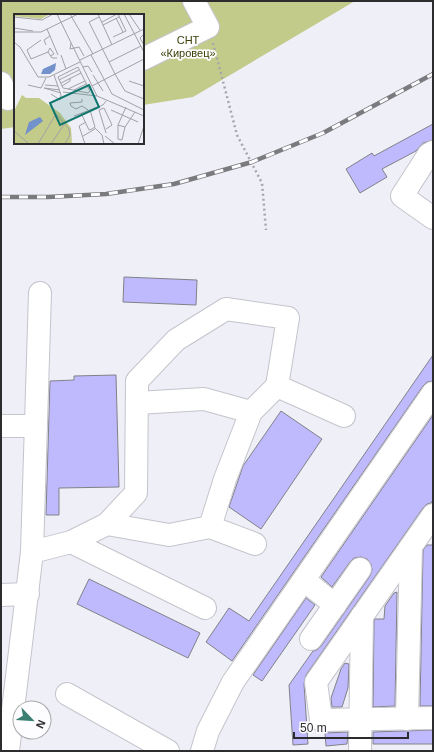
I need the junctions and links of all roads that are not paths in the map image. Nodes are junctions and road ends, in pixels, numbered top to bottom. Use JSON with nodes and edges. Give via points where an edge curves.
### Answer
{"nodes":[{"id":1,"x":194,"y":1,"type":"edge"},
{"id":2,"x":144,"y":59,"type":"edge"},
{"id":3,"x":433,"y":152,"type":"edge"},
{"id":4,"x":433,"y":218,"type":"edge"},
{"id":5,"x":40,"y":293,"type":"dead end"},
{"id":6,"x":277,"y":386,"type":"junction"},
{"id":7,"x":433,"y":393,"type":"edge"},
{"id":8,"x":137,"y":404,"type":"junction"},
{"id":9,"x":251,"y":412,"type":"junction"},
{"id":10,"x":344,"y":416,"type":"dead end"},
{"id":11,"x":1,"y":426,"type":"edge"},
{"id":12,"x":36,"y":426,"type":"junction"},
{"id":13,"x":433,"y":515,"type":"edge"},
{"id":14,"x":107,"y":524,"type":"junction"},
{"id":15,"x":210,"y":526,"type":"junction"},
{"id":16,"x":71,"y":542,"type":"junction"},
{"id":17,"x":255,"y":544,"type":"dead end"},
{"id":18,"x":411,"y":547,"type":"junction"},
{"id":19,"x":32,"y":552,"type":"junction"},
{"id":20,"x":360,"y":569,"type":"dead end"},
{"id":21,"x":304,"y":580,"type":"junction"},
{"id":22,"x":28,"y":594,"type":"junction"},
{"id":23,"x":1,"y":595,"type":"edge"},
{"id":24,"x":335,"y":605,"type":"junction"},
{"id":25,"x":205,"y":608,"type":"dead end"},
{"id":26,"x":362,"y":616,"type":"junction"},
{"id":27,"x":311,"y":639,"type":"dead end"},
{"id":28,"x":67,"y":694,"type":"dead end"},
{"id":29,"x":433,"y":718,"type":"edge"},
{"id":30,"x":407,"y":719,"type":"junction"},
{"id":31,"x":361,"y":720,"type":"junction"},
{"id":32,"x":8,"y":751,"type":"edge"},
{"id":33,"x":168,"y":751,"type":"edge"},
{"id":34,"x":202,"y":751,"type":"edge"},
{"id":35,"x":360,"y":751,"type":"edge"}],
"edges":[{"from":1,"to":2,"type":"lane","via":[[208,27]]},
{"from":3,"to":4,"type":"lane","via":[[429,154],[402,196]]},
{"from":5,"to":12,"type":"lane"},
{"from":6,"to":8,"type":"lane","via":[[288,318],[226,309],[176,340],[137,381]]},
{"from":6,"to":9,"type":"lane"},
{"from":6,"to":10,"type":"lane"},
{"from":7,"to":21,"type":"lane"},
{"from":8,"to":9,"type":"lane","via":[[204,399]]},
{"from":8,"to":14,"type":"lane","via":[[136,493]]},
{"from":9,"to":15,"type":"lane"},
{"from":11,"to":12,"type":"lane"},
{"from":12,"to":19,"type":"lane"},
{"from":13,"to":18,"type":"lane"},
{"from":14,"to":15,"type":"lane","via":[[169,535]]},
{"from":14,"to":16,"type":"lane"},
{"from":15,"to":17,"type":"lane"},
{"from":16,"to":19,"type":"lane"},
{"from":16,"to":25,"type":"lane"},
{"from":18,"to":26,"type":"lane"},
{"from":18,"to":30,"type":"lane"},
{"from":19,"to":22,"type":"lane"},
{"from":20,"to":24,"type":"lane"},
{"from":21,"to":24,"type":"lane"},
{"from":21,"to":34,"type":"lane","via":[[234,682],[208,731]]},
{"from":22,"to":23,"type":"lane"},
{"from":22,"to":32,"type":"lane"},
{"from":24,"to":27,"type":"lane"},
{"from":26,"to":31,"type":"lane"},
{"from":26,"to":31,"type":"lane","via":[[316,682],[320,720]]},
{"from":28,"to":33,"type":"lane"},
{"from":29,"to":30,"type":"lane"},
{"from":30,"to":31,"type":"lane"},
{"from":31,"to":35,"type":"lane"}]}
